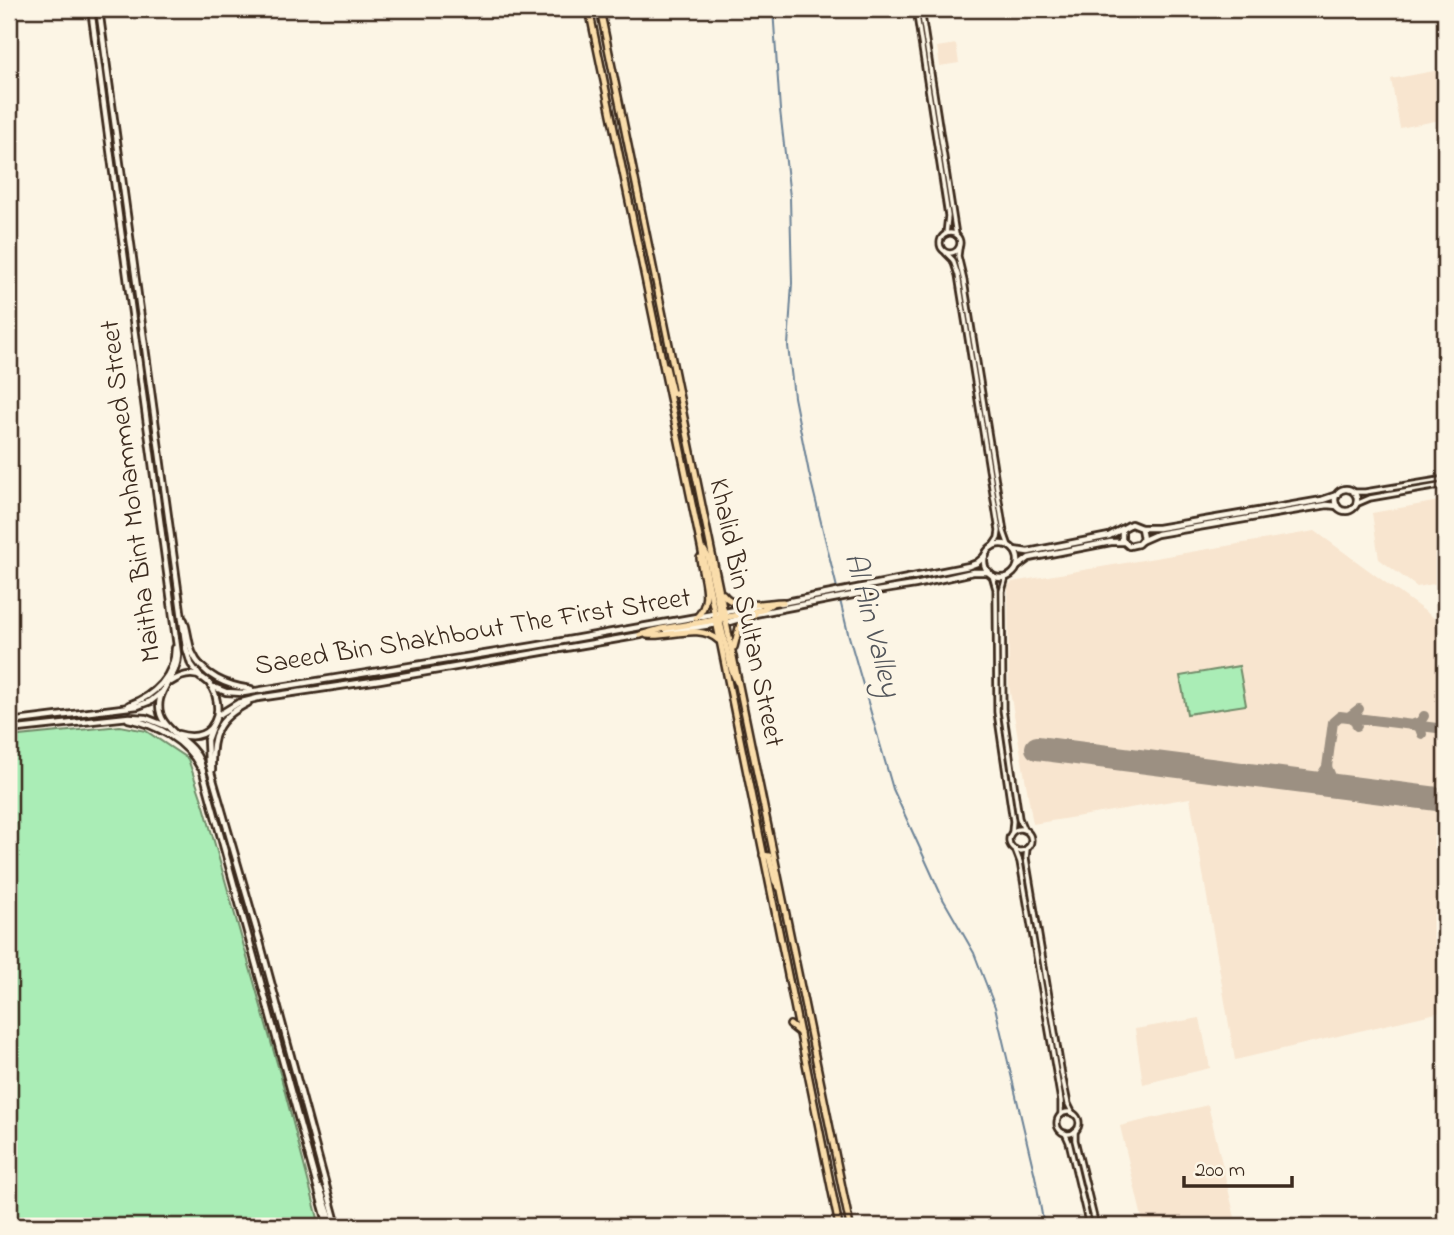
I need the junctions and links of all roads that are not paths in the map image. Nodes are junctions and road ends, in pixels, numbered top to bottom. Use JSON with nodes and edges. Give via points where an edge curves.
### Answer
{"nodes":[{"id":1,"x":91,"y":9,"type":"edge"},
{"id":2,"x":99,"y":9,"type":"edge"},
{"id":3,"x":589,"y":9,"type":"edge"},
{"id":4,"x":919,"y":9,"type":"edge"},
{"id":5,"x":600,"y":10,"type":"edge"},
{"id":6,"x":946,"y":234,"type":"junction"},
{"id":7,"x":956,"y":235,"type":"junction"},
{"id":8,"x":635,"y":237,"type":"junction"},
{"id":9,"x":959,"y":248,"type":"junction"},
{"id":10,"x":946,"y":253,"type":"junction"},
{"id":11,"x":653,"y":268,"type":"junction"},
{"id":12,"x":660,"y":355,"type":"junction"},
{"id":13,"x":678,"y":391,"type":"junction"},
{"id":14,"x":1445,"y":479,"type":"edge"},
{"id":15,"x":1445,"y":485,"type":"edge"},
{"id":16,"x":1354,"y":492,"type":"junction"},
{"id":17,"x":1337,"y":495,"type":"junction"},
{"id":18,"x":1356,"y":504,"type":"junction"},
{"id":19,"x":1338,"y":506,"type":"junction"},
{"id":20,"x":1141,"y":528,"type":"junction"},
{"id":21,"x":1122,"y":531,"type":"junction"},
{"id":22,"x":1141,"y":541,"type":"junction"},
{"id":23,"x":1124,"y":542,"type":"junction"},
{"id":24,"x":1009,"y":546,"type":"junction"},
{"id":25,"x":701,"y":547,"type":"junction"},
{"id":26,"x":992,"y":547,"type":"junction"},
{"id":27,"x":1014,"y":550,"type":"junction"},
{"id":28,"x":986,"y":555,"type":"junction"},
{"id":29,"x":1017,"y":567,"type":"junction"},
{"id":30,"x":991,"y":573,"type":"junction"},
{"id":31,"x":1006,"y":577,"type":"junction"},
{"id":32,"x":718,"y":580,"type":"junction"},
{"id":33,"x":858,"y":591,"type":"junction"},
{"id":34,"x":783,"y":602,"type":"junction"},
{"id":35,"x":771,"y":604,"type":"joint"},
{"id":36,"x":755,"y":614,"type":"junction"},
{"id":37,"x":181,"y":616,"type":"junction"},
{"id":38,"x":696,"y":618,"type":"junction"},
{"id":39,"x":720,"y":619,"type":"junction"},
{"id":40,"x":174,"y":623,"type":"junction"},
{"id":41,"x":640,"y":635,"type":"junction"},
{"id":42,"x":647,"y":635,"type":"junction"},
{"id":43,"x":734,"y":657,"type":"junction"},
{"id":44,"x":728,"y":677,"type":"junction"},
{"id":45,"x":201,"y":678,"type":"junction"},
{"id":46,"x":169,"y":684,"type":"junction"},
{"id":47,"x":739,"y":685,"type":"junction"},
{"id":48,"x":211,"y":686,"type":"junction"},
{"id":49,"x":164,"y":690,"type":"junction"},
{"id":50,"x":257,"y":690,"type":"junction"},
{"id":51,"x":258,"y":698,"type":"junction"},
{"id":52,"x":121,"y":708,"type":"junction"},
{"id":53,"x":217,"y":716,"type":"junction"},
{"id":54,"x":122,"y":718,"type":"junction"},
{"id":55,"x":9,"y":722,"type":"edge"},
{"id":56,"x":213,"y":724,"type":"junction"},
{"id":57,"x":167,"y":726,"type":"junction"},
{"id":58,"x":9,"y":730,"type":"edge"},
{"id":59,"x":174,"y":732,"type":"junction"},
{"id":60,"x":212,"y":776,"type":"junction"},
{"id":61,"x":205,"y":777,"type":"junction"},
{"id":62,"x":744,"y":803,"type":"dead end"},
{"id":63,"x":754,"y":808,"type":"junction"},
{"id":64,"x":1024,"y":830,"type":"junction"},
{"id":65,"x":1012,"y":832,"type":"junction"},
{"id":66,"x":1027,"y":848,"type":"junction"},
{"id":67,"x":1014,"y":849,"type":"junction"},
{"id":68,"x":763,"y":855,"type":"junction"},
{"id":69,"x":782,"y":889,"type":"junction"},
{"id":70,"x":771,"y":890,"type":"junction"},
{"id":71,"x":763,"y":898,"type":"dead end"},
{"id":72,"x":790,"y":1025,"type":"dead end"},
{"id":73,"x":800,"y":1033,"type":"junction"},
{"id":74,"x":1073,"y":1114,"type":"junction"},
{"id":75,"x":1061,"y":1115,"type":"junction"},
{"id":76,"x":1075,"y":1131,"type":"junction"},
{"id":77,"x":1065,"y":1133,"type":"junction"},
{"id":78,"x":333,"y":1226,"type":"edge"},
{"id":79,"x":839,"y":1226,"type":"edge"},
{"id":80,"x":850,"y":1226,"type":"edge"},
{"id":81,"x":1089,"y":1226,"type":"edge"},
{"id":82,"x":1096,"y":1226,"type":"edge"}],
"edges":[{"from":1,"to":40,"type":"main road","name":"Maitha Bint Mohammed Street"},
{"from":2,"to":37,"type":"main road","name":"Maitha Bint Mohammed Street"},
{"from":3,"to":8,"type":"main road","name":"Khalid Bin Sultan Street"},
{"from":4,"to":6,"type":"street","via":[[948,216]]},
{"from":4,"to":7,"type":"street"},
{"from":5,"to":11,"type":"main road","name":"Khalid Bin Sultan Street"},
{"from":6,"to":7,"type":"street"},
{"from":6,"to":10,"type":"street","via":[[940,243]]},
{"from":7,"to":9,"type":"street"},
{"from":8,"to":11,"type":"main road","via":[[643,239]]},
{"from":8,"to":12,"type":"main road","name":"Khalid Bin Sultan Street"},
{"from":9,"to":10,"type":"street"},
{"from":9,"to":24,"type":"street"},
{"from":10,"to":26,"type":"street","via":[[958,275],[999,531]]},
{"from":11,"to":13,"type":"main road","name":"Khalid Bin Sultan Street"},
{"from":12,"to":13,"type":"main road","via":[[672,393]]},
{"from":12,"to":25,"type":"main road","name":"Khalid Bin Sultan Street"},
{"from":13,"to":32,"type":"main road","name":"Khalid Bin Sultan Street"},
{"from":14,"to":16,"type":"street"},
{"from":15,"to":18,"type":"street"},
{"from":16,"to":17,"type":"main road","via":[[1345,489]]},
{"from":16,"to":18,"type":"main road"},
{"from":17,"to":19,"type":"main road"},
{"from":17,"to":20,"type":"main road"},
{"from":18,"to":19,"type":"main road","via":[[1347,510]]},
{"from":19,"to":22,"type":"main road","via":[[1157,534]]},
{"from":20,"to":21,"type":"main road","via":[[1131,524]]},
{"from":20,"to":22,"type":"main road"},
{"from":21,"to":23,"type":"main road"},
{"from":21,"to":27,"type":"main road","via":[[1028,552]]},
{"from":22,"to":23,"type":"main road","via":[[1133,546]]},
{"from":23,"to":29,"type":"main road","via":[[1029,558]]},
{"from":24,"to":26,"type":"main road"},
{"from":24,"to":27,"type":"main road"},
{"from":25,"to":38,"type":"main road","via":[[706,598]]},
{"from":25,"to":39,"type":"main road","name":"Khalid Bin Sultan Street"},
{"from":26,"to":28,"type":"main road"},
{"from":27,"to":29,"type":"main road"},
{"from":28,"to":30,"type":"main road"},
{"from":28,"to":33,"type":"main road","name":"Saeed Bin Shakhbout The First Street","via":[[969,566]]},
{"from":29,"to":31,"type":"main road"},
{"from":30,"to":31,"type":"main road"},
{"from":30,"to":33,"type":"main road","name":"Saeed Bin Shakhbout The First Street"},
{"from":30,"to":65,"type":"street","via":[[996,589],[998,727]]},
{"from":31,"to":64,"type":"street","via":[[1002,591],[1003,709]]},
{"from":32,"to":34,"type":"main road","via":[[725,597],[736,602]]},
{"from":32,"to":39,"type":"main road","name":"Khalid Bin Sultan Street"},
{"from":33,"to":34,"type":"main road","name":"Saeed Bin Shakhbout The First Street"},
{"from":33,"to":36,"type":"main road","name":"Saeed Bin Shakhbout The First Street"},
{"from":34,"to":35,"type":"main road","name":"Saeed Bin Shakhbout The First Street"},
{"from":35,"to":39,"type":"main road"},
{"from":36,"to":39,"type":"main road","name":"Saeed Bin Shakhbout The First Street"},
{"from":36,"to":43,"type":"main road","via":[[738,626]]},
{"from":37,"to":45,"type":"main road","name":"Maitha Bint Mohammed Street","via":[[187,656]]},
{"from":37,"to":50,"type":"main road","via":[[200,666],[225,683]]},
{"from":38,"to":39,"type":"main road","name":"Saeed Bin Shakhbout The First Street"},
{"from":38,"to":50,"type":"main road","name":"Saeed Bin Shakhbout The First Street"},
{"from":39,"to":41,"type":"main road"},
{"from":39,"to":42,"type":"main road","name":"Saeed Bin Shakhbout The First Street"},
{"from":39,"to":43,"type":"main road","name":"Khalid Bin Sultan Street"},
{"from":39,"to":44,"type":"main road","name":"Khalid Bin Sultan Street"},
{"from":39,"to":47,"type":"main road"},
{"from":40,"to":46,"type":"main road","name":"Maitha Bint Mohammed Street","via":[[178,661]]},
{"from":40,"to":52,"type":"main road","via":[[175,657],[167,676],[147,698]]},
{"from":41,"to":42,"type":"main road","name":"Saeed Bin Shakhbout The First Street"},
{"from":41,"to":51,"type":"main road","name":"Saeed Bin Shakhbout The First Street"},
{"from":42,"to":44,"type":"main road","via":[[695,632],[716,637]]},
{"from":43,"to":47,"type":"main road","name":"Khalid Bin Sultan Street"},
{"from":44,"to":63,"type":"main road","name":"Khalid Bin Sultan Street"},
{"from":45,"to":46,"type":"main road","via":[[184,676]]},
{"from":45,"to":48,"type":"main road"},
{"from":46,"to":49,"type":"main road","name":"Maitha Bint Mohammed Street"},
{"from":47,"to":69,"type":"main road","name":"Khalid Bin Sultan Street"},
{"from":48,"to":50,"type":"main road","name":"Saeed Bin Shakhbout The First Street","via":[[232,693]]},
{"from":48,"to":53,"type":"main road","via":[[218,699]]},
{"from":49,"to":52,"type":"main road","via":[[144,705]]},
{"from":49,"to":57,"type":"main road","name":"Maitha Bint Mohammed Street","via":[[159,708]]},
{"from":51,"to":53,"type":"main road","name":"Saeed Bin Shakhbout The First Street"},
{"from":51,"to":60,"type":"main road","via":[[233,710],[216,732]]},
{"from":52,"to":55,"type":"main road"},
{"from":53,"to":56,"type":"main road"},
{"from":54,"to":57,"type":"main road","via":[[146,718]]},
{"from":54,"to":58,"type":"main road"},
{"from":54,"to":61,"type":"main road","via":[[153,726],[185,747]]},
{"from":56,"to":59,"type":"main road","via":[[199,734]]},
{"from":56,"to":60,"type":"main road","via":[[206,745]]},
{"from":57,"to":59,"type":"main road"},
{"from":59,"to":61,"type":"main road","via":[[196,752]]},
{"from":60,"to":78,"type":"main road"},
{"from":61,"to":78,"type":"main road","via":[[316,1181]]},
{"from":62,"to":63,"type":"main road"},
{"from":63,"to":68,"type":"main road","name":"Khalid Bin Sultan Street"},
{"from":64,"to":65,"type":"street"},
{"from":64,"to":66,"type":"street","via":[[1030,838]]},
{"from":65,"to":67,"type":"street","via":[[1009,841]]},
{"from":66,"to":67,"type":"street"},
{"from":66,"to":74,"type":"street","via":[[1061,1066]]},
{"from":67,"to":75,"type":"street","via":[[1020,859]]},
{"from":68,"to":69,"type":"main road","via":[[769,856],[775,881]]},
{"from":68,"to":70,"type":"main road","name":"Khalid Bin Sultan Street"},
{"from":69,"to":80,"type":"main road","name":"Khalid Bin Sultan Street"},
{"from":70,"to":71,"type":"main road"},
{"from":70,"to":73,"type":"main road","name":"Khalid Bin Sultan Street"},
{"from":72,"to":73,"type":"main road"},
{"from":73,"to":79,"type":"main road","name":"Khalid Bin Sultan Street"},
{"from":74,"to":75,"type":"street"},
{"from":74,"to":76,"type":"street","via":[[1079,1122]]},
{"from":75,"to":77,"type":"street","via":[[1057,1124]]},
{"from":76,"to":77,"type":"street"},
{"from":76,"to":82,"type":"street"},
{"from":77,"to":81,"type":"street"}]}
